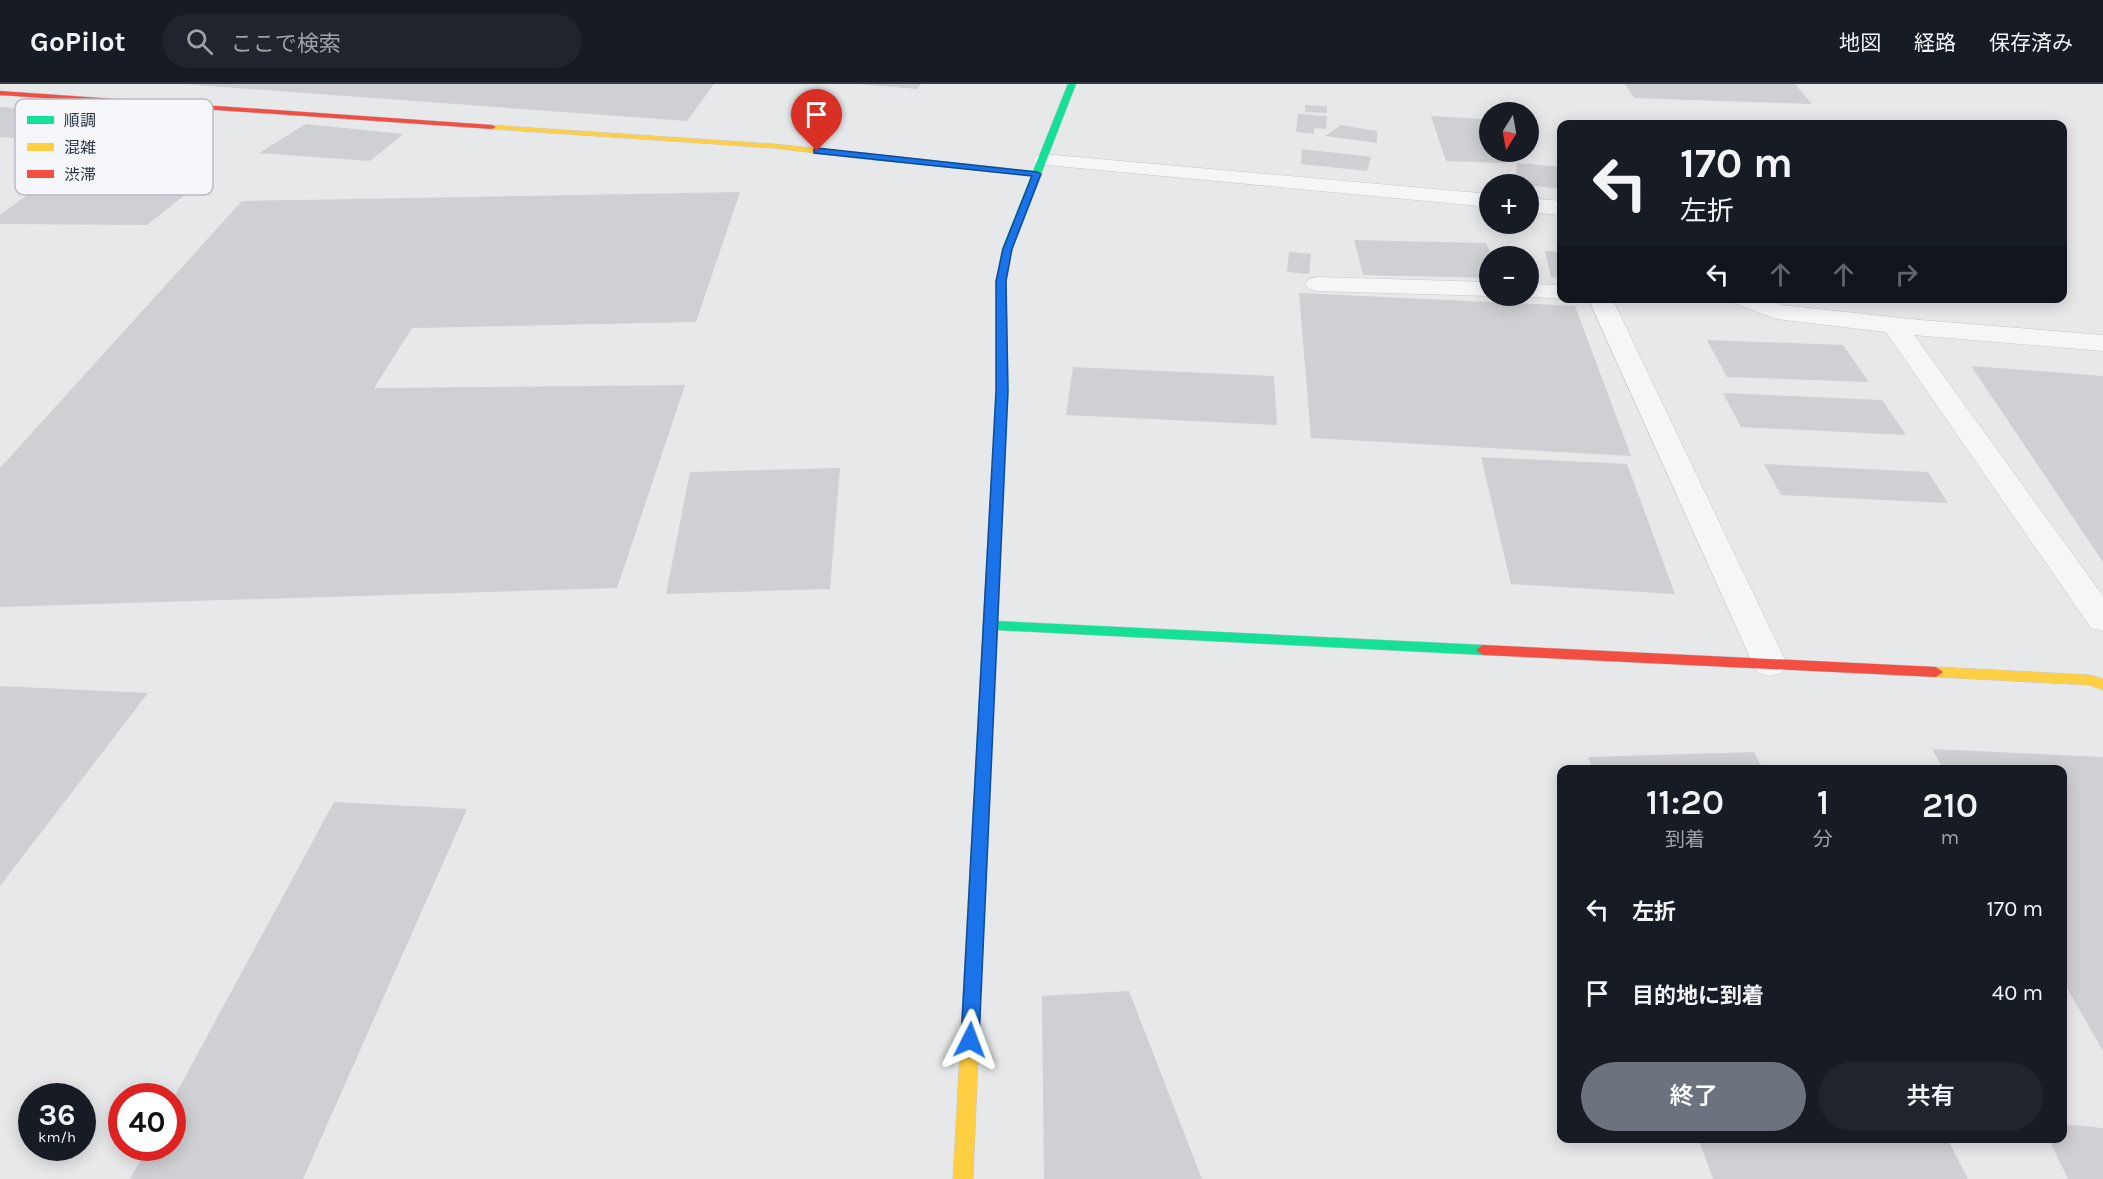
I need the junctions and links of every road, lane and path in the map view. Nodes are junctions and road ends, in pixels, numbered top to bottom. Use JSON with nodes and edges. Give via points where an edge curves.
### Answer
{"nodes":[{"id":1,"x":1072,"y":84,"type":"edge"},
{"id":2,"x":0,"y":93,"type":"edge"},
{"id":3,"x":88,"y":99,"type":"edge"},
{"id":4,"x":213,"y":108,"type":"edge"},
{"id":5,"x":1040,"y":167,"type":"junction"},
{"id":6,"x":1479,"y":200,"type":"edge"},
{"id":7,"x":1539,"y":206,"type":"edge"},
{"id":8,"x":1557,"y":208,"type":"edge"},
{"id":9,"x":1317,"y":284,"type":"dead end"},
{"id":10,"x":1479,"y":289,"type":"edge"},
{"id":11,"x":1539,"y":291,"type":"edge"},
{"id":12,"x":1557,"y":292,"type":"edge"},
{"id":13,"x":1602,"y":303,"type":"edge"},
{"id":14,"x":1755,"y":303,"type":"edge"},
{"id":15,"x":1895,"y":326,"type":"junction"},
{"id":16,"x":2103,"y":343,"type":"edge"},
{"id":17,"x":2103,"y":620,"type":"edge"},
{"id":18,"x":990,"y":625,"type":"junction"},
{"id":19,"x":1770,"y":664,"type":"junction"},
{"id":20,"x":2103,"y":685,"type":"edge"},
{"id":21,"x":963,"y":1179,"type":"edge"}],
"edges":[{"from":1,"to":5,"type":"street"},
{"from":2,"to":3,"type":"street"},
{"from":4,"to":5,"type":"street"},
{"from":5,"to":6,"type":"street"},
{"from":5,"to":18,"type":"street","via":[[1008,249],[1001,281],[1002,391]]},
{"from":7,"to":8,"type":"street"},
{"from":9,"to":10,"type":"street"},
{"from":11,"to":12,"type":"street"},
{"from":13,"to":19,"type":"street"},
{"from":14,"to":15,"type":"street","via":[[1776,312]]},
{"from":15,"to":16,"type":"street"},
{"from":15,"to":17,"type":"street"},
{"from":18,"to":19,"type":"street"},
{"from":18,"to":21,"type":"street"},
{"from":19,"to":20,"type":"street","via":[[2090,680]]}]}
